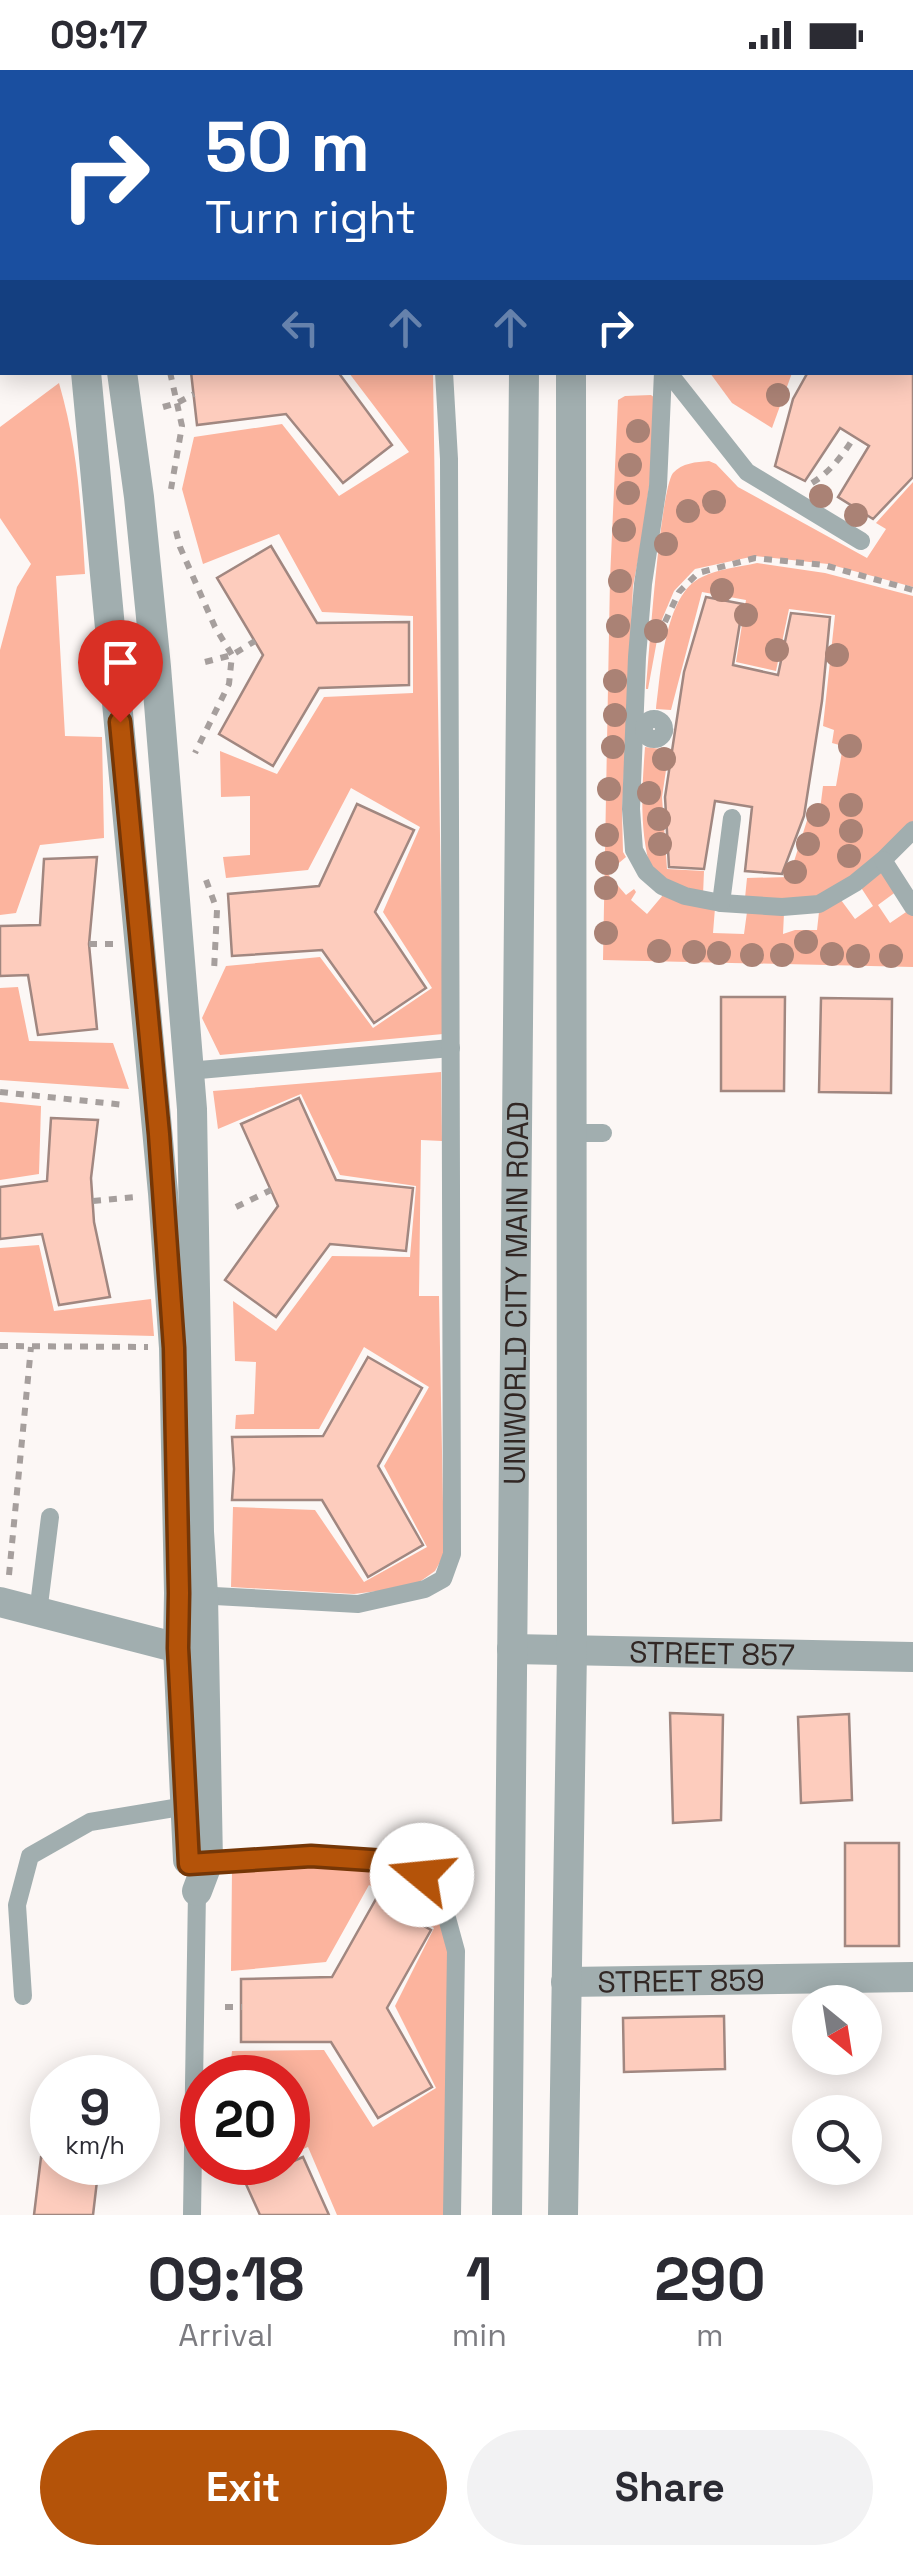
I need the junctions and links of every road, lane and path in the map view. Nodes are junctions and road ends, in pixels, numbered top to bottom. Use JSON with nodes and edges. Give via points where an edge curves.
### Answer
{"nodes":[{"id":1,"x":86,"y":375,"type":"edge"},
{"id":2,"x":122,"y":375,"type":"edge"},
{"id":3,"x":171,"y":375,"type":"edge"},
{"id":4,"x":444,"y":375,"type":"edge"},
{"id":5,"x":524,"y":375,"type":"edge"},
{"id":6,"x":571,"y":375,"type":"edge"},
{"id":7,"x":666,"y":375,"type":"edge"},
{"id":8,"x":668,"y":375,"type":"edge"},
{"id":9,"x":194,"y":394,"type":"dead end"},
{"id":10,"x":177,"y":403,"type":"junction"},
{"id":11,"x":163,"y":406,"type":"dead end"},
{"id":12,"x":854,"y":437,"type":"dead end"},
{"id":13,"x":846,"y":450,"type":"dead end"},
{"id":14,"x":168,"y":500,"type":"dead end"},
{"id":15,"x":172,"y":516,"type":"dead end"},
{"id":16,"x":860,"y":541,"type":"dead end"},
{"id":17,"x":913,"y":590,"type":"edge"},
{"id":18,"x":663,"y":625,"type":"dead end"},
{"id":19,"x":255,"y":640,"type":"dead end"},
{"id":20,"x":232,"y":655,"type":"junction"},
{"id":21,"x":206,"y":662,"type":"dead end"},
{"id":22,"x":572,"y":714,"type":"junction"},
{"id":23,"x":522,"y":715,"type":"junction"},
{"id":24,"x":640,"y":729,"type":"junction"},
{"id":25,"x":670,"y":731,"type":"dead end"},
{"id":26,"x":192,"y":760,"type":"dead end"},
{"id":27,"x":732,"y":818,"type":"dead end"},
{"id":28,"x":913,"y":830,"type":"edge"},
{"id":29,"x":882,"y":860,"type":"junction"},
{"id":30,"x":198,"y":866,"type":"dead end"},
{"id":31,"x":720,"y":903,"type":"junction"},
{"id":32,"x":913,"y":907,"type":"edge"},
{"id":33,"x":205,"y":927,"type":"dead end"},
{"id":34,"x":220,"y":927,"type":"junction"},
{"id":35,"x":89,"y":944,"type":"dead end"},
{"id":36,"x":108,"y":944,"type":"dead end"},
{"id":37,"x":214,"y":978,"type":"dead end"},
{"id":38,"x":451,"y":1048,"type":"junction"},
{"id":39,"x":188,"y":1071,"type":"junction"},
{"id":40,"x":0,"y":1092,"type":"edge"},
{"id":41,"x":156,"y":1108,"type":"junction"},
{"id":42,"x":572,"y":1133,"type":"junction"},
{"id":43,"x":603,"y":1133,"type":"dead end"},
{"id":44,"x":271,"y":1190,"type":"dead end"},
{"id":45,"x":122,"y":1198,"type":"dead end"},
{"id":46,"x":93,"y":1201,"type":"dead end"},
{"id":47,"x":236,"y":1207,"type":"dead end"},
{"id":48,"x":0,"y":1346,"type":"edge"},
{"id":49,"x":31,"y":1347,"type":"junction"},
{"id":50,"x":174,"y":1348,"type":"junction"},
{"id":51,"x":50,"y":1517,"type":"dead end"},
{"id":52,"x":191,"y":1594,"type":"junction"},
{"id":53,"x":3,"y":1602,"type":"edge"},
{"id":54,"x":38,"y":1613,"type":"junction"},
{"id":55,"x":178,"y":1648,"type":"junction"},
{"id":56,"x":512,"y":1649,"type":"junction"},
{"id":57,"x":572,"y":1650,"type":"junction"},
{"id":58,"x":913,"y":1657,"type":"edge"},
{"id":59,"x":186,"y":1806,"type":"junction"},
{"id":60,"x":198,"y":1872,"type":"junction"},
{"id":61,"x":913,"y":1977,"type":"edge"},
{"id":62,"x":566,"y":1982,"type":"junction"},
{"id":63,"x":23,"y":1996,"type":"dead end"},
{"id":64,"x":225,"y":2006,"type":"dead end"},
{"id":65,"x":242,"y":2007,"type":"dead end"},
{"id":66,"x":192,"y":2215,"type":"edge"},
{"id":67,"x":452,"y":2215,"type":"edge"},
{"id":68,"x":507,"y":2215,"type":"edge"},
{"id":69,"x":564,"y":2215,"type":"edge"}],
"edges":[{"from":1,"to":41,"type":"street"},
{"from":2,"to":39,"type":"street","via":[[156,667]]},
{"from":3,"to":10,"type":"path"},
{"from":4,"to":38,"type":"lane"},
{"from":5,"to":23,"type":"street","name":"UNIWORLD CITY MAIN ROAD"},
{"from":6,"to":22,"type":"street","name":"UNIWORLD CITY MAIN ROAD"},
{"from":7,"to":24,"type":"lane","via":[[643,584]]},
{"from":8,"to":16,"type":"lane","via":[[747,472]]},
{"from":9,"to":10,"type":"path"},
{"from":10,"to":11,"type":"path"},
{"from":10,"to":14,"type":"path","via":[[182,426]]},
{"from":12,"to":13,"type":"path"},
{"from":15,"to":20,"type":"path","via":[[214,628]]},
{"from":17,"to":18,"type":"path","via":[[824,565],[755,558],[698,573],[679,592]]},
{"from":19,"to":20,"type":"path"},
{"from":20,"to":21,"type":"path"},
{"from":20,"to":26,"type":"path","via":[[229,684]]},
{"from":22,"to":23,"type":"street"},
{"from":22,"to":42,"type":"street","name":"UNIWORLD CITY MAIN ROAD"},
{"from":23,"to":56,"type":"street","name":"UNIWORLD CITY MAIN ROAD"},
{"from":24,"to":25,"type":"lane","via":[[655,719]]},
{"from":24,"to":31,"type":"lane","via":[[631,809],[634,850],[662,886]]},
{"from":27,"to":31,"type":"lane"},
{"from":28,"to":29,"type":"lane"},
{"from":29,"to":31,"type":"lane","via":[[819,904]]},
{"from":29,"to":32,"type":"lane"},
{"from":30,"to":34,"type":"path"},
{"from":33,"to":34,"type":"path"},
{"from":34,"to":37,"type":"path"},
{"from":35,"to":36,"type":"path"},
{"from":38,"to":39,"type":"lane"},
{"from":38,"to":52,"type":"lane","via":[[452,1554],[443,1579],[358,1604]]},
{"from":39,"to":52,"type":"street","via":[[199,1532]]},
{"from":40,"to":41,"type":"path"},
{"from":41,"to":50,"type":"street"},
{"from":42,"to":43,"type":"lane"},
{"from":42,"to":57,"type":"street","name":"UNIWORLD CITY MAIN ROAD"},
{"from":44,"to":47,"type":"path"},
{"from":45,"to":46,"type":"path"},
{"from":48,"to":49,"type":"path"},
{"from":49,"to":50,"type":"path"},
{"from":49,"to":53,"type":"path"},
{"from":50,"to":52,"type":"street"},
{"from":51,"to":54,"type":"lane"},
{"from":52,"to":55,"type":"street"},
{"from":52,"to":60,"type":"street"},
{"from":53,"to":54,"type":"street"},
{"from":54,"to":55,"type":"street"},
{"from":55,"to":59,"type":"street"},
{"from":56,"to":57,"type":"street","name":"STREET 857"},
{"from":56,"to":68,"type":"street","name":"UNIWORLD CITY MAIN ROAD"},
{"from":57,"to":58,"type":"street","name":"STREET 857"},
{"from":57,"to":62,"type":"street","name":"UNIWORLD CITY MAIN ROAD"},
{"from":59,"to":60,"type":"street"},
{"from":59,"to":63,"type":"lane","via":[[90,1822],[30,1856],[18,1905]]},
{"from":60,"to":66,"type":"lane"},
{"from":60,"to":67,"type":"lane","via":[[311,1856],[385,1861],[422,1875],[444,1907],[456,1952]]},
{"from":61,"to":62,"type":"street","name":"STREET 859"},
{"from":62,"to":69,"type":"street","name":"UNIWORLD CITY MAIN ROAD"},
{"from":64,"to":65,"type":"path"}]}
